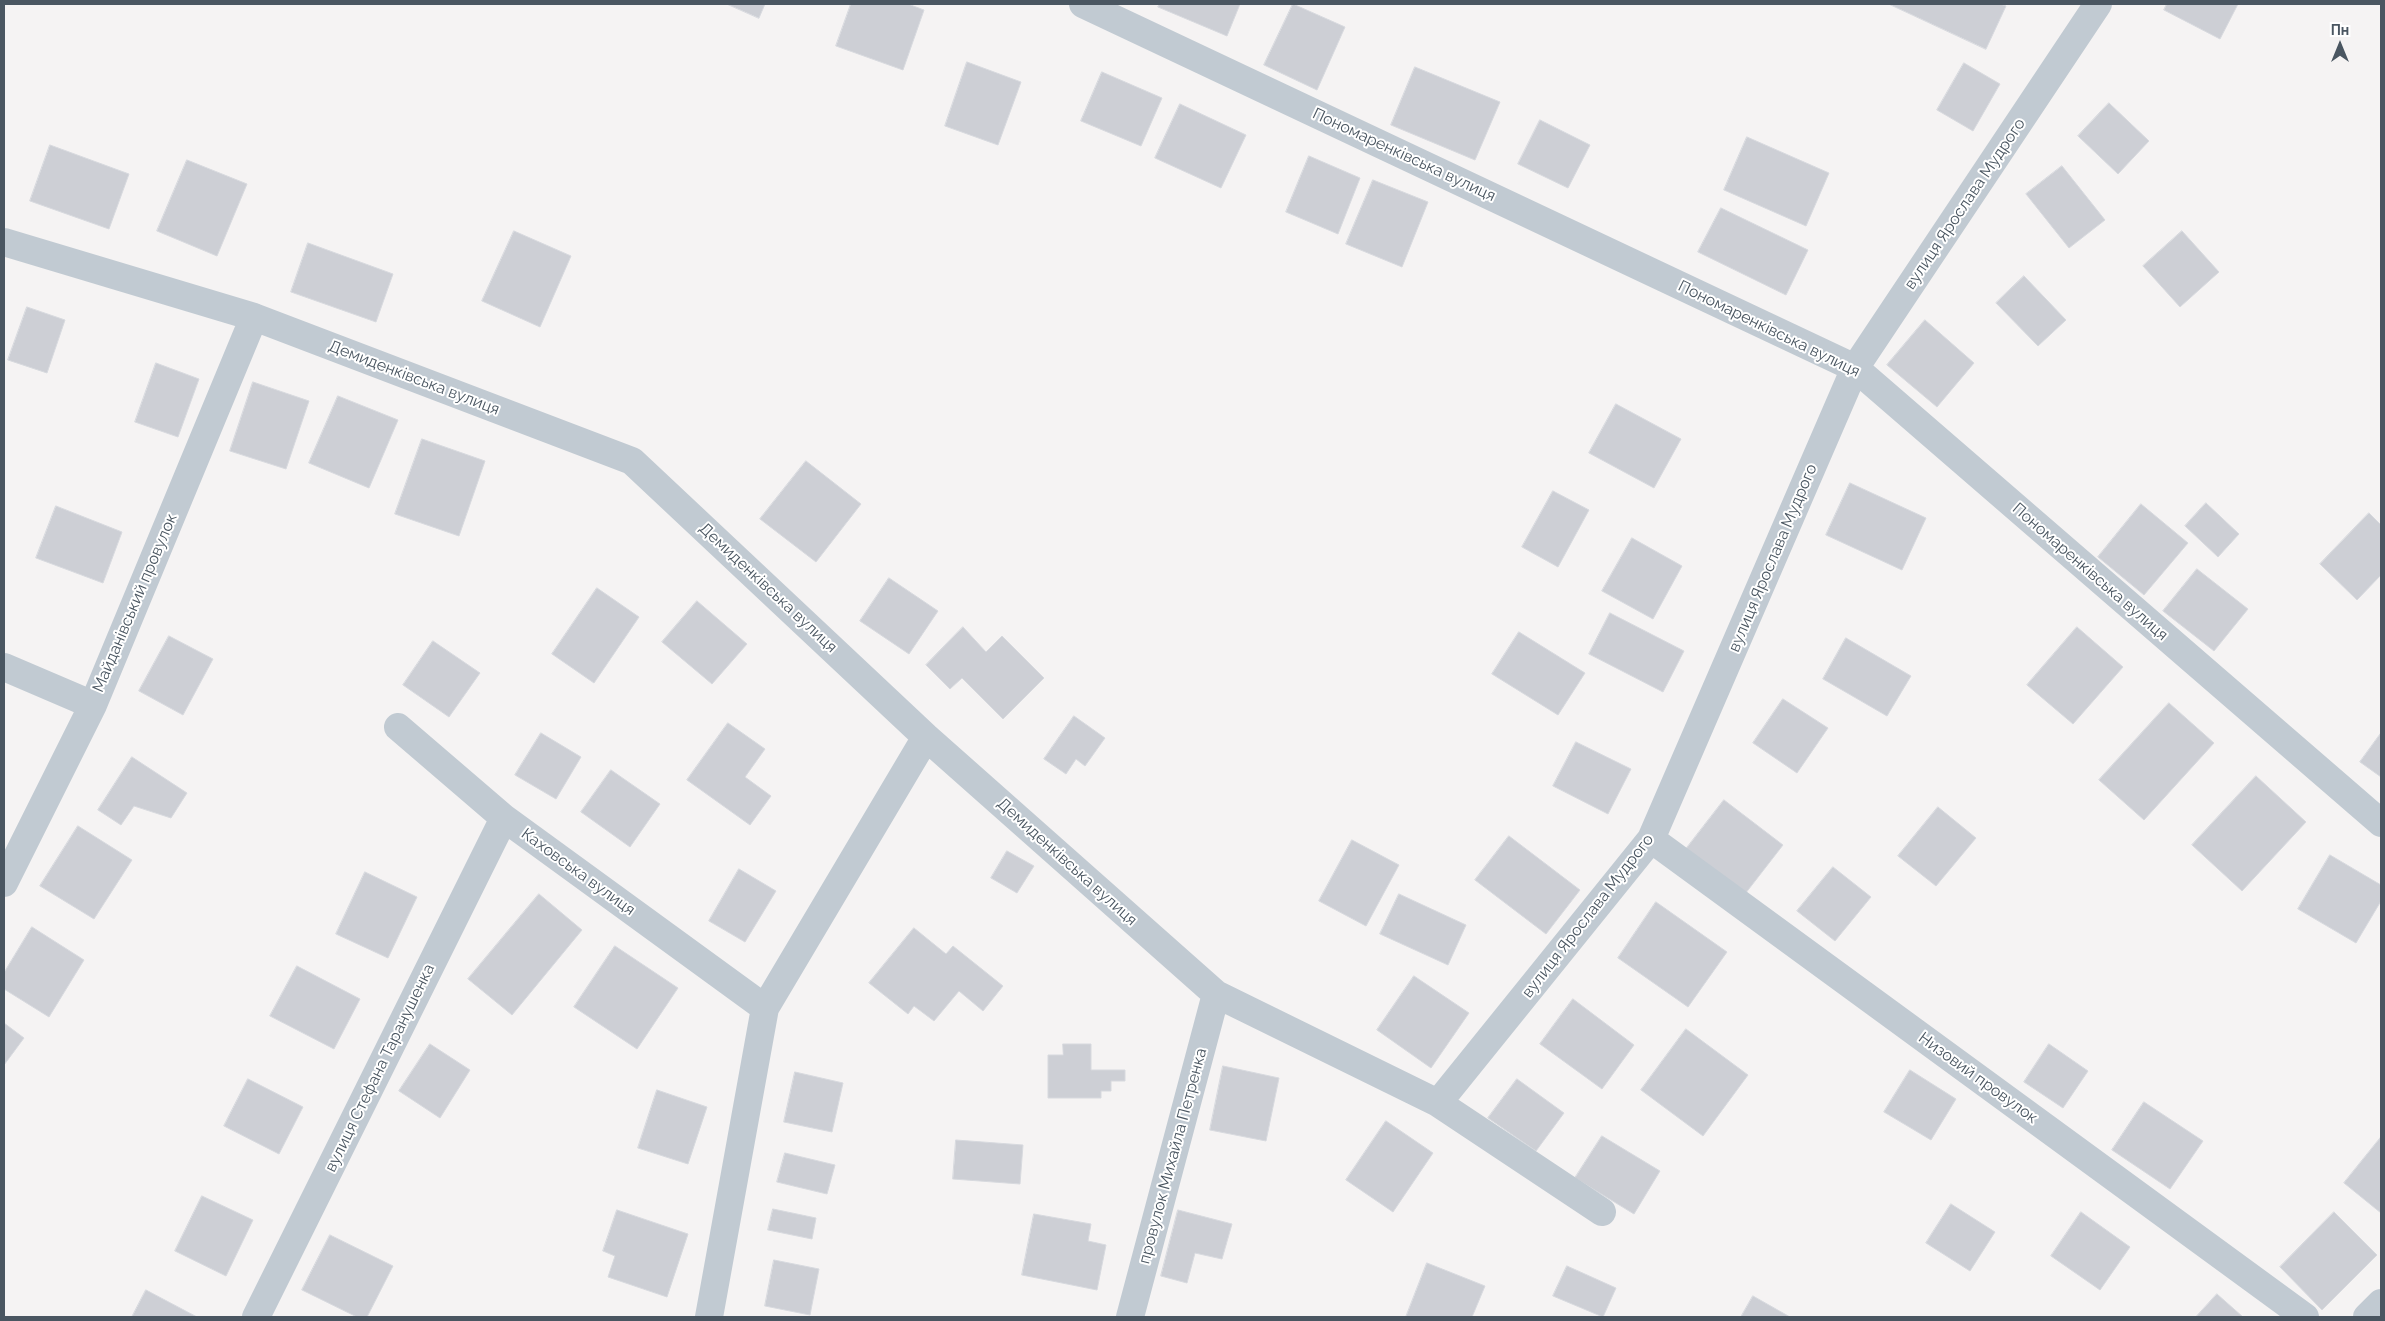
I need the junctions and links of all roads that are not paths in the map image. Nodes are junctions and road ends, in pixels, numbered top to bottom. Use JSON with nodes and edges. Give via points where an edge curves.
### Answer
{"nodes":[{"id":1,"x":1083,"y":4,"type":"edge"},
{"id":2,"x":2098,"y":4,"type":"edge"},
{"id":3,"x":4,"y":242,"type":"edge"},
{"id":4,"x":254,"y":317,"type":"junction"},
{"id":5,"x":1855,"y":368,"type":"junction"},
{"id":6,"x":4,"y":667,"type":"edge"},
{"id":7,"x":93,"y":706,"type":"junction"},
{"id":8,"x":398,"y":727,"type":"dead end"},
{"id":9,"x":926,"y":737,"type":"junction"},
{"id":10,"x":504,"y":818,"type":"junction"},
{"id":11,"x":2381,"y":823,"type":"edge"},
{"id":12,"x":1651,"y":839,"type":"junction"},
{"id":13,"x":4,"y":883,"type":"edge"},
{"id":14,"x":1216,"y":994,"type":"junction"},
{"id":15,"x":765,"y":1008,"type":"junction"},
{"id":16,"x":1438,"y":1104,"type":"junction"},
{"id":17,"x":1602,"y":1212,"type":"dead end"},
{"id":18,"x":2381,"y":1303,"type":"edge"},
{"id":19,"x":256,"y":1317,"type":"edge"},
{"id":20,"x":709,"y":1317,"type":"edge"},
{"id":21,"x":1130,"y":1317,"type":"edge"},
{"id":22,"x":2305,"y":1317,"type":"edge"},
{"id":23,"x":2367,"y":1317,"type":"edge"}],
"edges":[{"from":1,"to":5,"type":"street","name":"Пономаренківська вулиця"},
{"from":2,"to":5,"type":"street","name":"вулиця Ярослава Мудрого"},
{"from":3,"to":4,"type":"street","name":"Демиденківська вулиця"},
{"from":4,"to":7,"type":"street","name":"Майданівський провулок"},
{"from":4,"to":9,"type":"street","name":"Демиденківська вулиця","via":[[632,461]]},
{"from":5,"to":11,"type":"street","name":"Пономаренківська вулиця"},
{"from":5,"to":12,"type":"street","name":"вулиця Ярослава Мудрого"},
{"from":6,"to":7,"type":"street"},
{"from":7,"to":13,"type":"street","name":"Майданівський провулок"},
{"from":8,"to":10,"type":"street","name":"Каховська вулиця"},
{"from":9,"to":14,"type":"street","name":"Демиденківська вулиця"},
{"from":9,"to":15,"type":"street"},
{"from":10,"to":15,"type":"street","name":"Каховська вулиця"},
{"from":10,"to":19,"type":"street","name":"вулиця Стефана Таранушенка"},
{"from":12,"to":16,"type":"street","name":"вулиця Ярослава Мудрого"},
{"from":12,"to":22,"type":"street","name":"Низовий провулок"},
{"from":14,"to":16,"type":"street","name":"Демиденківська вулиця"},
{"from":14,"to":21,"type":"street","name":"провулок Михайла Петренка"},
{"from":15,"to":20,"type":"street"},
{"from":16,"to":17,"type":"street","name":"Демиденківська вулиця"},
{"from":18,"to":23,"type":"street"}]}
